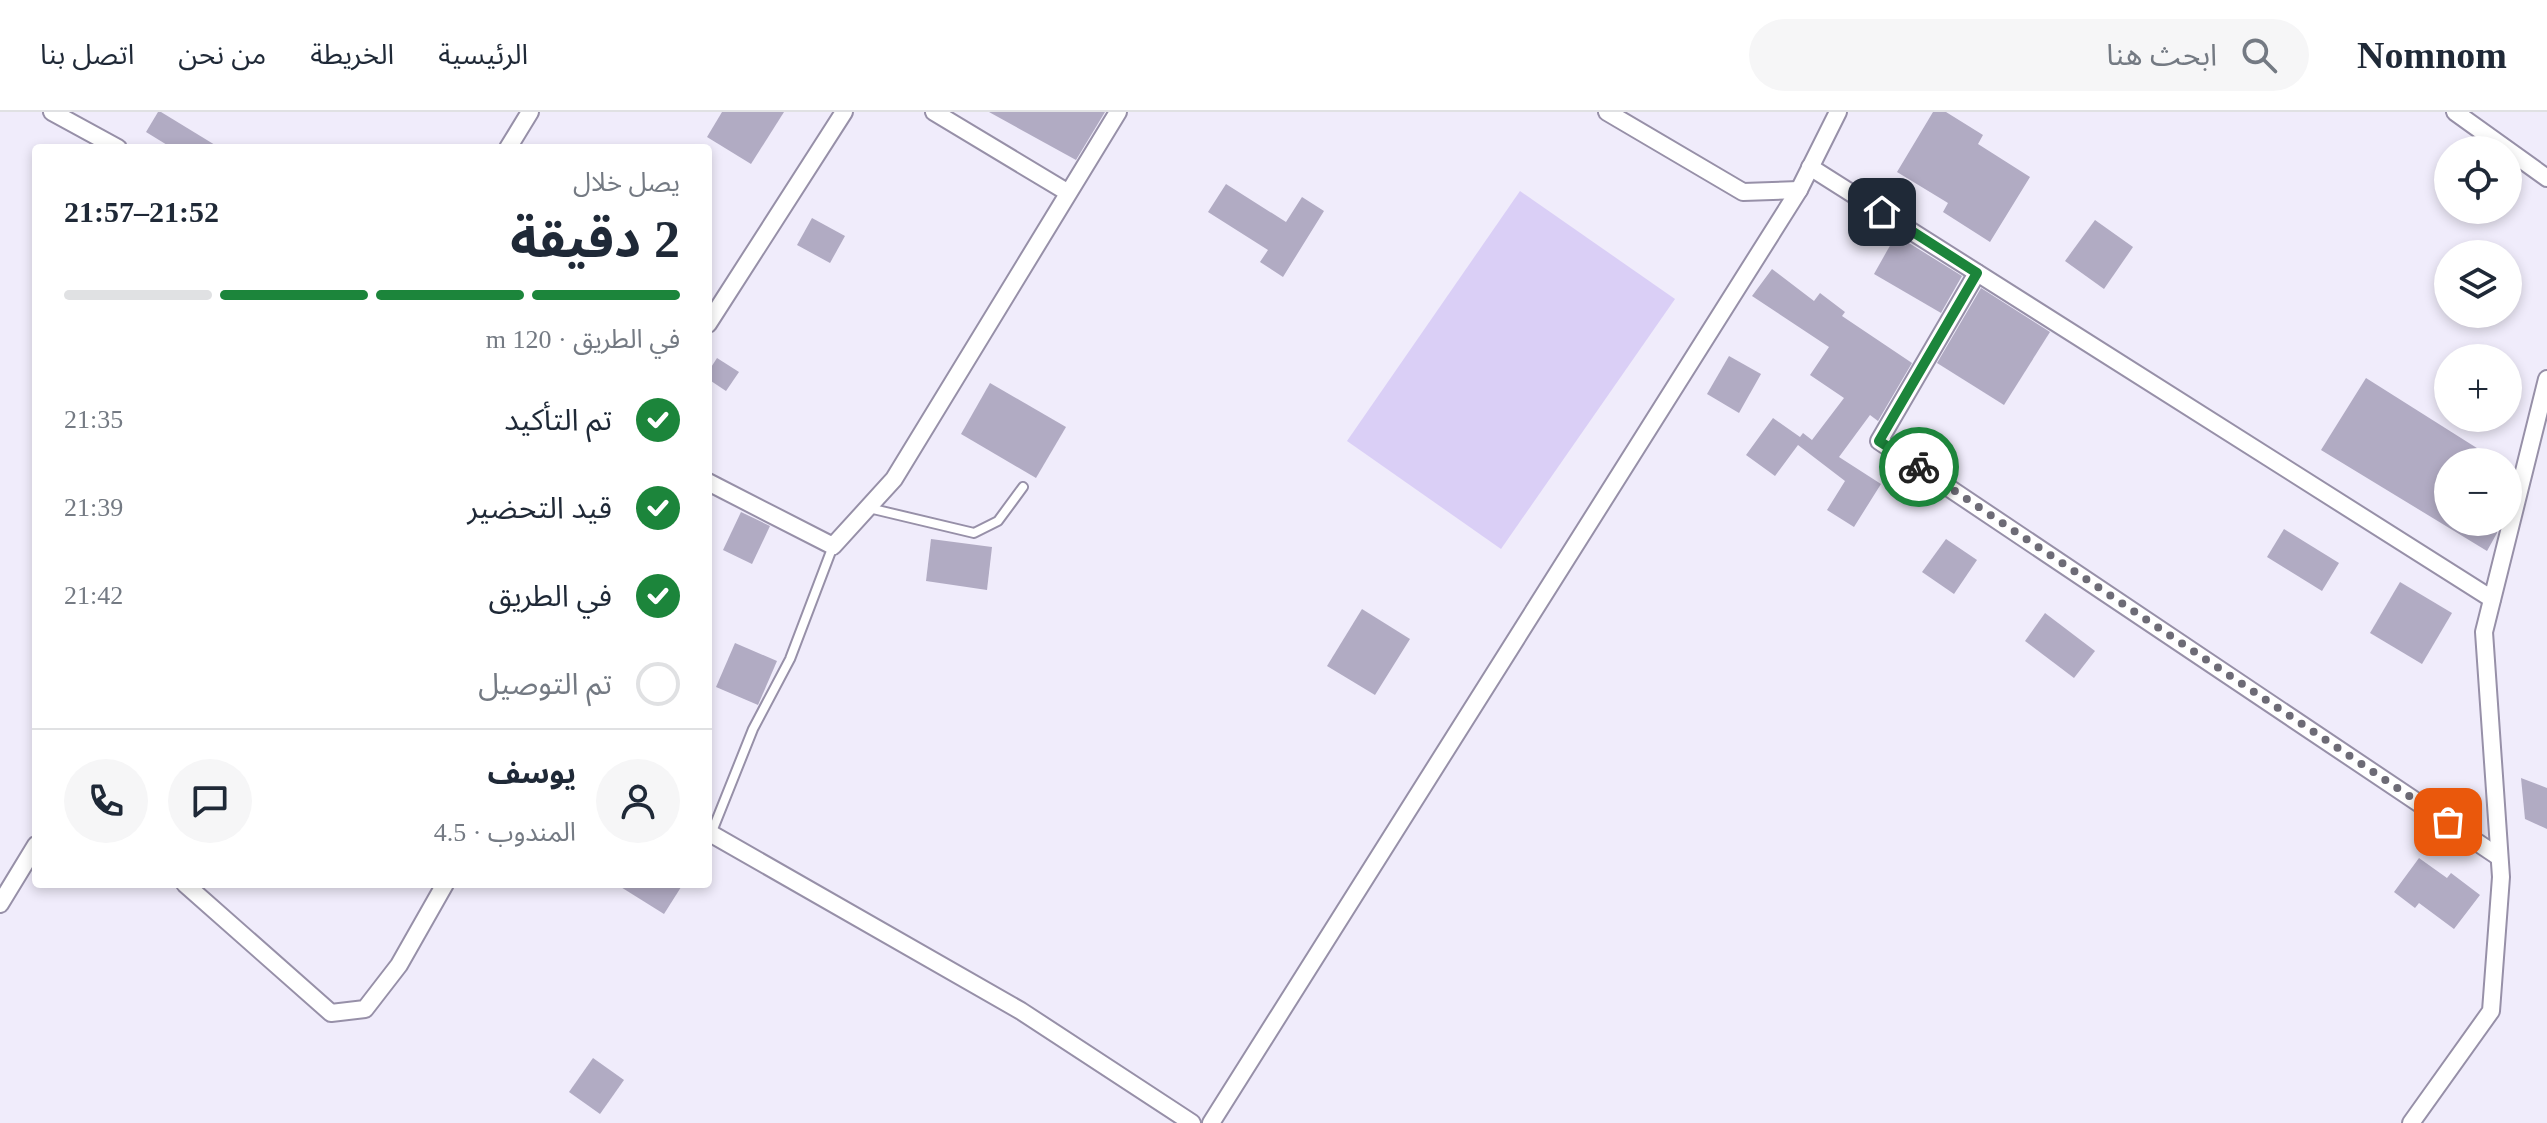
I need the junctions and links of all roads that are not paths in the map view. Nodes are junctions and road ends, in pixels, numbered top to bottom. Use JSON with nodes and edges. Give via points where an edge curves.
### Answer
{"nodes":[{"id":1,"x":52,"y":112,"type":"edge"},
{"id":2,"x":530,"y":112,"type":"edge"},
{"id":3,"x":844,"y":112,"type":"edge"},
{"id":4,"x":934,"y":112,"type":"edge"},
{"id":5,"x":1118,"y":112,"type":"edge"},
{"id":6,"x":1607,"y":112,"type":"edge"},
{"id":7,"x":1838,"y":112,"type":"edge"},
{"id":8,"x":2455,"y":112,"type":"edge"},
{"id":9,"x":111,"y":144,"type":"edge"},
{"id":10,"x":510,"y":144,"type":"edge"},
{"id":11,"x":1810,"y":167,"type":"junction"},
{"id":12,"x":2547,"y":178,"type":"edge"},
{"id":13,"x":1799,"y":190,"type":"junction"},
{"id":14,"x":1067,"y":192,"type":"junction"},
{"id":15,"x":1977,"y":273,"type":"junction"},
{"id":16,"x":712,"y":318,"type":"edge"},
{"id":17,"x":2547,"y":379,"type":"edge"},
{"id":18,"x":712,"y":484,"type":"edge"},
{"id":19,"x":1023,"y":487,"type":"dead end"},
{"id":20,"x":868,"y":508,"type":"junction"},
{"id":21,"x":833,"y":546,"type":"junction"},
{"id":22,"x":2492,"y":599,"type":"junction"},
{"id":23,"x":712,"y":828,"type":"edge"},
{"id":24,"x":712,"y":834,"type":"edge"},
{"id":25,"x":32,"y":852,"type":"edge"},
{"id":26,"x":2499,"y":857,"type":"junction"},
{"id":27,"x":190,"y":888,"type":"edge"},
{"id":28,"x":443,"y":888,"type":"edge"},
{"id":29,"x":0,"y":904,"type":"edge"},
{"id":30,"x":1192,"y":1123,"type":"edge"},
{"id":31,"x":1211,"y":1123,"type":"edge"},
{"id":32,"x":2411,"y":1123,"type":"edge"}],
"edges":[{"from":1,"to":9,"type":"street"},
{"from":2,"to":10,"type":"street"},
{"from":3,"to":16,"type":"street"},
{"from":4,"to":14,"type":"street"},
{"from":5,"to":14,"type":"street"},
{"from":6,"to":13,"type":"street","via":[[1743,192]]},
{"from":7,"to":11,"type":"street"},
{"from":8,"to":12,"type":"street"},
{"from":11,"to":13,"type":"street"},
{"from":11,"to":15,"type":"street"},
{"from":13,"to":31,"type":"street"},
{"from":14,"to":20,"type":"street","via":[[894,479]]},
{"from":15,"to":22,"type":"street"},
{"from":15,"to":26,"type":"street","via":[[1879,441]]},
{"from":17,"to":22,"type":"street"},
{"from":18,"to":21,"type":"street"},
{"from":19,"to":20,"type":"lane","via":[[998,521],[974,533]]},
{"from":20,"to":21,"type":"street"},
{"from":21,"to":23,"type":"lane","via":[[790,659],[753,729]]},
{"from":22,"to":26,"type":"street","via":[[2484,632]]},
{"from":24,"to":30,"type":"street","via":[[1021,1011]]},
{"from":25,"to":29,"type":"street"},
{"from":26,"to":32,"type":"street","via":[[2491,1011]]},
{"from":27,"to":28,"type":"street","via":[[331,1013],[365,1009],[399,965]]}]}
